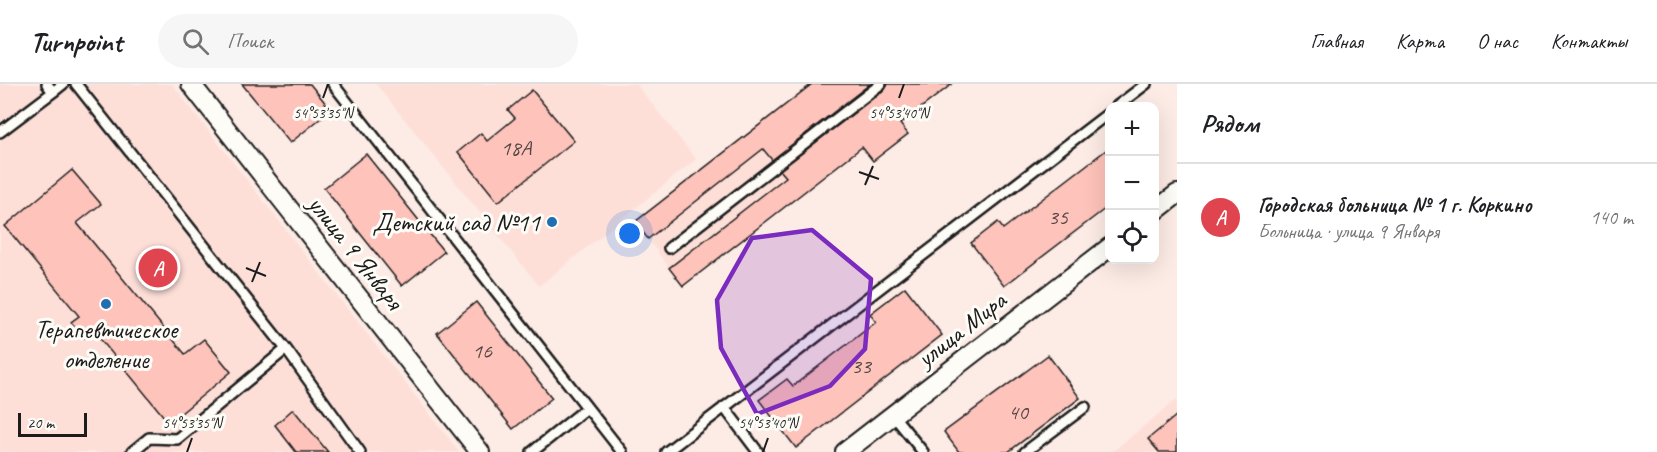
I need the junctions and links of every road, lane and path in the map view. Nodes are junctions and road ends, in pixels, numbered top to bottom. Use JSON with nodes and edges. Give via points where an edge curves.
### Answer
{"nodes":[{"id":1,"x":63,"y":84,"type":"edge"},
{"id":2,"x":76,"y":84,"type":"edge"},
{"id":3,"x":191,"y":84,"type":"edge"},
{"id":4,"x":333,"y":84,"type":"edge"},
{"id":5,"x":881,"y":84,"type":"edge"},
{"id":6,"x":1146,"y":84,"type":"edge"},
{"id":7,"x":50,"y":88,"type":"edge"},
{"id":8,"x":1122,"y":102,"type":"edge"},
{"id":9,"x":1105,"y":116,"type":"edge"},
{"id":10,"x":0,"y":132,"type":"edge"},
{"id":11,"x":1177,"y":194,"type":"edge"},
{"id":12,"x":1157,"y":210,"type":"edge"},
{"id":13,"x":669,"y":248,"type":"dead end"},
{"id":14,"x":1105,"y":251,"type":"edge"},
{"id":15,"x":286,"y":349,"type":"junction"},
{"id":16,"x":1085,"y":407,"type":"dead end"},
{"id":17,"x":587,"y":408,"type":"junction"},
{"id":18,"x":724,"y":408,"type":"junction"},
{"id":19,"x":893,"y":415,"type":"junction"},
{"id":20,"x":132,"y":452,"type":"edge"},
{"id":21,"x":360,"y":452,"type":"edge"},
{"id":22,"x":480,"y":452,"type":"edge"},
{"id":23,"x":532,"y":452,"type":"edge"},
{"id":24,"x":622,"y":452,"type":"edge"},
{"id":25,"x":666,"y":452,"type":"edge"},
{"id":26,"x":758,"y":452,"type":"edge"},
{"id":27,"x":844,"y":452,"type":"edge"},
{"id":28,"x":923,"y":452,"type":"edge"},
{"id":29,"x":1025,"y":452,"type":"edge"}],
"edges":[{"from":1,"to":7,"type":"lane"},
{"from":2,"to":15,"type":"lane"},
{"from":3,"to":22,"type":"street","name":"улица 9 Января"},
{"from":4,"to":17,"type":"lane"},
{"from":5,"to":13,"type":"lane"},
{"from":6,"to":8,"type":"lane"},
{"from":7,"to":10,"type":"lane"},
{"from":9,"to":18,"type":"lane"},
{"from":11,"to":12,"type":"street"},
{"from":14,"to":19,"type":"street","name":"улица Мира"},
{"from":15,"to":20,"type":"lane","via":[[177,439],[149,438]]},
{"from":15,"to":21,"type":"lane"},
{"from":16,"to":29,"type":"lane"},
{"from":17,"to":23,"type":"lane"},
{"from":17,"to":24,"type":"lane"},
{"from":18,"to":25,"type":"lane"},
{"from":18,"to":26,"type":"lane"},
{"from":19,"to":27,"type":"street","name":"улица Мира"},
{"from":19,"to":28,"type":"lane"}]}
